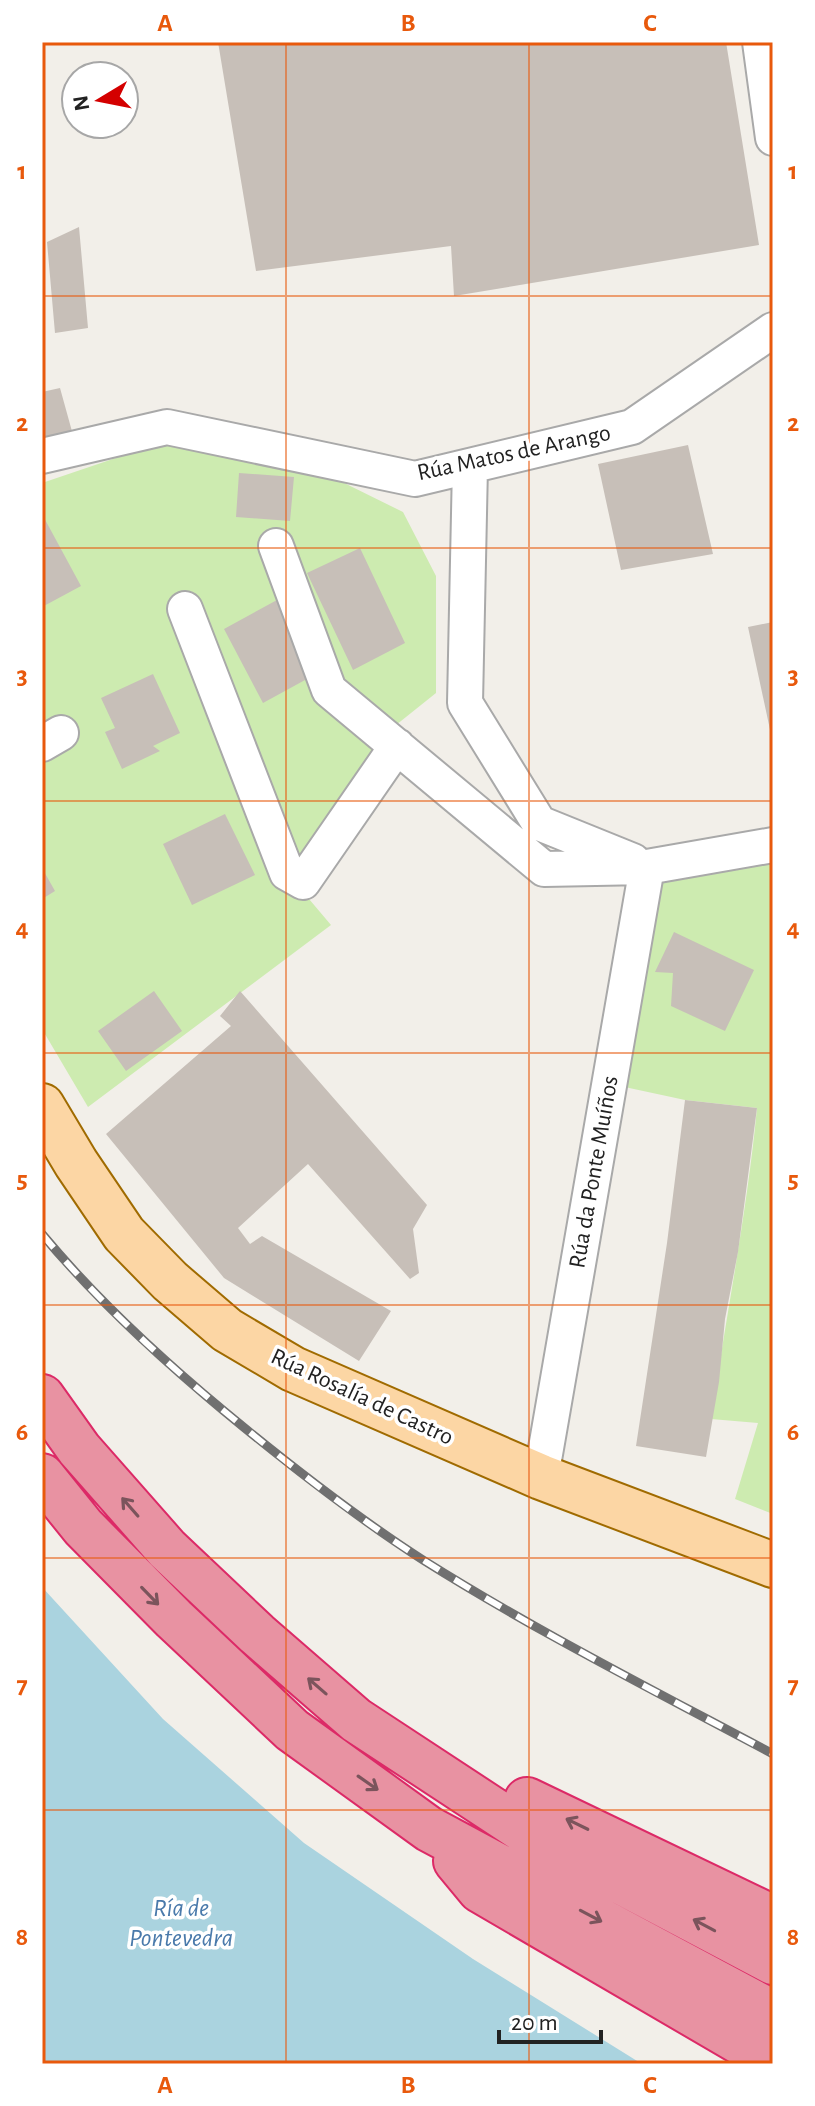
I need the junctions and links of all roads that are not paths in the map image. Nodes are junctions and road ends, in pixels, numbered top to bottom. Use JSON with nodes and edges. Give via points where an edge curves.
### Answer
{"nodes":[{"id":1,"x":760,"y":42,"type":"edge"},
{"id":2,"x":773,"y":138,"type":"edge"},
{"id":3,"x":773,"y":330,"type":"edge"},
{"id":4,"x":42,"y":456,"type":"edge"},
{"id":5,"x":470,"y":466,"type":"junction"},
{"id":6,"x":276,"y":546,"type":"dead end"},
{"id":7,"x":185,"y":609,"type":"dead end"},
{"id":8,"x":397,"y":746,"type":"junction"},
{"id":9,"x":773,"y":845,"type":"edge"},
{"id":10,"x":647,"y":867,"type":"junction"},
{"id":11,"x":42,"y":1106,"type":"edge"},
{"id":12,"x":42,"y":1397,"type":"edge"},
{"id":13,"x":42,"y":1476,"type":"edge"},
{"id":14,"x":541,"y":1477,"type":"junction"},
{"id":15,"x":773,"y":1565,"type":"edge"},
{"id":16,"x":356,"y":1720,"type":"junction"},
{"id":17,"x":429,"y":1829,"type":"junction"},
{"id":18,"x":773,"y":1918,"type":"edge"},
{"id":19,"x":773,"y":1962,"type":"edge"},
{"id":20,"x":773,"y":2013,"type":"edge"},
{"id":21,"x":773,"y":2061,"type":"edge"}],
"edges":[{"from":1,"to":2,"type":"street"},
{"from":3,"to":5,"type":"street","name":"Rúa Matos de Arango","via":[[632,427]]},
{"from":4,"to":5,"type":"street","name":"Rúa Matos de Arango","via":[[167,427],[415,479]]},
{"from":5,"to":10,"type":"street","via":[[465,703],[539,823]]},
{"from":6,"to":8,"type":"street","via":[[329,690]]},
{"from":7,"to":8,"type":"street","via":[[287,873],[303,882]]},
{"from":8,"to":10,"type":"street","via":[[544,869]]},
{"from":9,"to":10,"type":"street"},
{"from":10,"to":14,"type":"street","name":"Rúa da Ponte Muíños"},
{"from":11,"to":14,"type":"main road","name":"Rúa Rosalía de Castro","via":[[124,1234],[227,1330],[293,1369]]},
{"from":16,"to":12,"type":"highway","one_way":true,"via":[[167,1549],[79,1449]]},
{"from":13,"to":17,"type":"highway","one_way":true,"via":[[163,1609],[292,1730]]},
{"from":14,"to":15,"type":"main road","name":"Rúa Rosalía de Castro"},
{"from":18,"to":16,"type":"highway","one_way":true},
{"from":19,"to":16,"type":"highway","one_way":true,"via":[[525,1831]]},
{"from":17,"to":20,"type":"highway","one_way":true},
{"from":17,"to":21,"type":"highway","via":[[480,1890]]}]}
